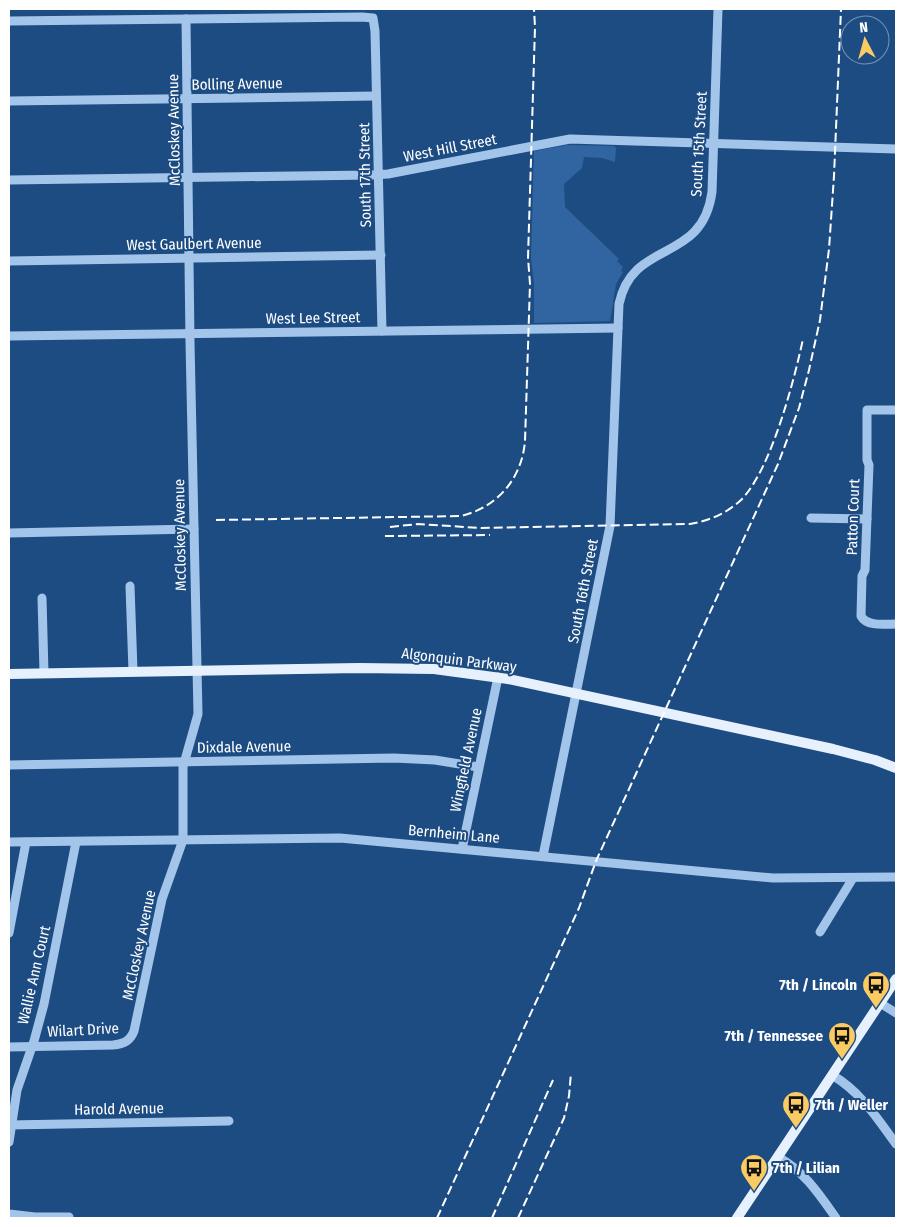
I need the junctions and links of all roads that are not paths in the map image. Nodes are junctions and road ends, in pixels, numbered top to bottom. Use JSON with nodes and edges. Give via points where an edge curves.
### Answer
{"nodes":[{"id":1,"x":718,"y":9,"type":"edge"},
{"id":2,"x":186,"y":19,"type":"junction"},
{"id":3,"x":9,"y":21,"type":"edge"},
{"id":4,"x":376,"y":96,"type":"junction"},
{"id":5,"x":187,"y":99,"type":"junction"},
{"id":6,"x":9,"y":101,"type":"edge"},
{"id":7,"x":714,"y":143,"type":"junction"},
{"id":8,"x":896,"y":148,"type":"edge"},
{"id":9,"x":379,"y":175,"type":"junction"},
{"id":10,"x":188,"y":178,"type":"junction"},
{"id":11,"x":9,"y":180,"type":"edge"},
{"id":12,"x":380,"y":255,"type":"junction"},
{"id":13,"x":189,"y":258,"type":"junction"},
{"id":14,"x":9,"y":260,"type":"edge"},
{"id":15,"x":618,"y":328,"type":"junction"},
{"id":16,"x":382,"y":331,"type":"junction"},
{"id":17,"x":190,"y":334,"type":"junction"},
{"id":18,"x":9,"y":336,"type":"edge"},
{"id":19,"x":896,"y":410,"type":"edge"},
{"id":20,"x":811,"y":518,"type":"dead end"},
{"id":21,"x":867,"y":519,"type":"junction"},
{"id":22,"x":194,"y":529,"type":"junction"},
{"id":23,"x":9,"y":533,"type":"edge"},
{"id":24,"x":130,"y":586,"type":"dead end"},
{"id":25,"x":42,"y":598,"type":"dead end"},
{"id":26,"x":896,"y":624,"type":"edge"},
{"id":27,"x":196,"y":670,"type":"junction"},
{"id":28,"x":133,"y":671,"type":"junction"},
{"id":29,"x":44,"y":673,"type":"junction"},
{"id":30,"x":9,"y":674,"type":"edge"},
{"id":31,"x":498,"y":677,"type":"junction"},
{"id":32,"x":576,"y":694,"type":"junction"},
{"id":33,"x":184,"y":762,"type":"junction"},
{"id":34,"x":9,"y":765,"type":"edge"},
{"id":35,"x":478,"y":767,"type":"junction"},
{"id":36,"x":896,"y":768,"type":"edge"},
{"id":37,"x":184,"y":840,"type":"junction"},
{"id":38,"x":9,"y":842,"type":"edge"},
{"id":39,"x":26,"y":842,"type":"junction"},
{"id":40,"x":76,"y":842,"type":"junction"},
{"id":41,"x":462,"y":849,"type":"junction"},
{"id":42,"x":543,"y":856,"type":"junction"},
{"id":43,"x":896,"y":877,"type":"edge"},
{"id":44,"x":853,"y":878,"type":"junction"},
{"id":45,"x":820,"y":932,"type":"dead end"},
{"id":46,"x":9,"y":933,"type":"edge"},
{"id":47,"x":896,"y":979,"type":"edge"},
{"id":48,"x":880,"y":1003,"type":"junction"},
{"id":49,"x":896,"y":1013,"type":"edge"},
{"id":50,"x":129,"y":1040,"type":"joint"},
{"id":51,"x":9,"y":1047,"type":"edge"},
{"id":52,"x":32,"y":1047,"type":"junction"},
{"id":53,"x":832,"y":1075,"type":"junction"},
{"id":54,"x":229,"y":1121,"type":"dead end"},
{"id":55,"x":10,"y":1125,"type":"edge"},
{"id":56,"x":9,"y":1142,"type":"edge"},
{"id":57,"x":896,"y":1144,"type":"edge"},
{"id":58,"x":778,"y":1157,"type":"junction"},
{"id":59,"x":9,"y":1214,"type":"edge"},
{"id":60,"x":69,"y":1217,"type":"dead end"},
{"id":61,"x":738,"y":1218,"type":"edge"},
{"id":62,"x":836,"y":1218,"type":"edge"}],
"edges":[{"from":1,"to":7,"type":"street","name":"South 15th Street"},
{"from":2,"to":3,"type":"street"},
{"from":2,"to":4,"type":"street","name":"South 17th Street","via":[[373,18]]},
{"from":2,"to":5,"type":"street","name":"McCloskey Avenue"},
{"from":4,"to":5,"type":"street","name":"Bolling Avenue"},
{"from":4,"to":9,"type":"street","name":"South 17th Street"},
{"from":5,"to":6,"type":"street","name":"Bolling Avenue"},
{"from":5,"to":10,"type":"street","name":"McCloskey Avenue"},
{"from":7,"to":8,"type":"street","name":"West Hill Street"},
{"from":7,"to":9,"type":"street","name":"West Hill Street","via":[[566,139]]},
{"from":7,"to":15,"type":"street","name":"South 15th Street","via":[[710,203],[703,221],[683,243],[649,260],[633,273],[621,294]]},
{"from":9,"to":10,"type":"street","name":"West Hill Street"},
{"from":9,"to":12,"type":"street","name":"South 17th Street"},
{"from":10,"to":11,"type":"street","name":"West Hill Street"},
{"from":10,"to":13,"type":"street","name":"McCloskey Avenue"},
{"from":12,"to":13,"type":"street","name":"West Gaulbert Avenue"},
{"from":12,"to":16,"type":"street","name":"South 17th Street"},
{"from":13,"to":14,"type":"street","name":"West Gaulbert Avenue"},
{"from":13,"to":17,"type":"street","name":"McCloskey Avenue"},
{"from":15,"to":16,"type":"street","name":"West Lee Street"},
{"from":15,"to":32,"type":"street","name":"South 16th Street","via":[[610,526]]},
{"from":16,"to":17,"type":"street","name":"West Lee Street"},
{"from":17,"to":18,"type":"street","name":"West Lee Street"},
{"from":17,"to":22,"type":"street","name":"McCloskey Avenue"},
{"from":19,"to":21,"type":"street","name":"Patton Court","via":[[868,410]]},
{"from":20,"to":21,"type":"street"},
{"from":21,"to":26,"type":"street","name":"Patton Court","via":[[861,616],[870,623]]},
{"from":22,"to":23,"type":"street"},
{"from":22,"to":27,"type":"street","name":"McCloskey Avenue"},
{"from":24,"to":28,"type":"street"},
{"from":25,"to":29,"type":"street"},
{"from":27,"to":28,"type":"main road","name":"Algonquin Parkway"},
{"from":27,"to":31,"type":"main road","name":"Algonquin Parkway","via":[[394,667]]},
{"from":27,"to":33,"type":"street","name":"McCloskey Avenue","via":[[198,714]]},
{"from":28,"to":29,"type":"main road","name":"Algonquin Parkway"},
{"from":29,"to":30,"type":"main road","name":"Algonquin Parkway"},
{"from":31,"to":32,"type":"main road","name":"Algonquin Parkway"},
{"from":31,"to":35,"type":"street","name":"Wingfield Avenue"},
{"from":32,"to":36,"type":"main road","name":"Algonquin Parkway","via":[[847,752]]},
{"from":32,"to":42,"type":"street","name":"South 16th Street"},
{"from":33,"to":34,"type":"street","name":"Dixdale Avenue"},
{"from":33,"to":35,"type":"street","name":"Dixdale Avenue","via":[[394,758]]},
{"from":33,"to":37,"type":"street","name":"McCloskey Avenue"},
{"from":35,"to":41,"type":"street","name":"Wingfield Avenue"},
{"from":37,"to":40,"type":"street","name":"Bernheim Lane"},
{"from":37,"to":41,"type":"street","name":"Bernheim Lane","via":[[316,837]]},
{"from":37,"to":50,"type":"street","name":"McCloskey Avenue","via":[[162,899],[134,1031]]},
{"from":38,"to":39,"type":"street","name":"Bernheim Lane"},
{"from":39,"to":40,"type":"street","name":"Bernheim Lane"},
{"from":39,"to":46,"type":"street"},
{"from":40,"to":52,"type":"street","name":"Wallie Ann Court","via":[[44,1004]]},
{"from":41,"to":42,"type":"street","name":"Bernheim Lane"},
{"from":42,"to":44,"type":"street","name":"Bernheim Lane","via":[[773,878]]},
{"from":43,"to":44,"type":"street","name":"Bernheim Lane"},
{"from":44,"to":45,"type":"street"},
{"from":47,"to":48,"type":"main road"},
{"from":48,"to":49,"type":"street"},
{"from":48,"to":53,"type":"main road"},
{"from":50,"to":52,"type":"street","name":"Wilart Drive","via":[[121,1045]]},
{"from":51,"to":52,"type":"street","name":"Wilart Drive"},
{"from":52,"to":55,"type":"street","name":"Wallie Ann Court","via":[[17,1090]]},
{"from":53,"to":57,"type":"street","via":[[860,1095]]},
{"from":53,"to":58,"type":"main road"},
{"from":54,"to":55,"type":"street","name":"Harold Avenue"},
{"from":55,"to":56,"type":"street","name":"Wallie Ann Court"},
{"from":58,"to":61,"type":"main road"},
{"from":58,"to":62,"type":"street","via":[[805,1177]]},
{"from":59,"to":60,"type":"street"}]}
